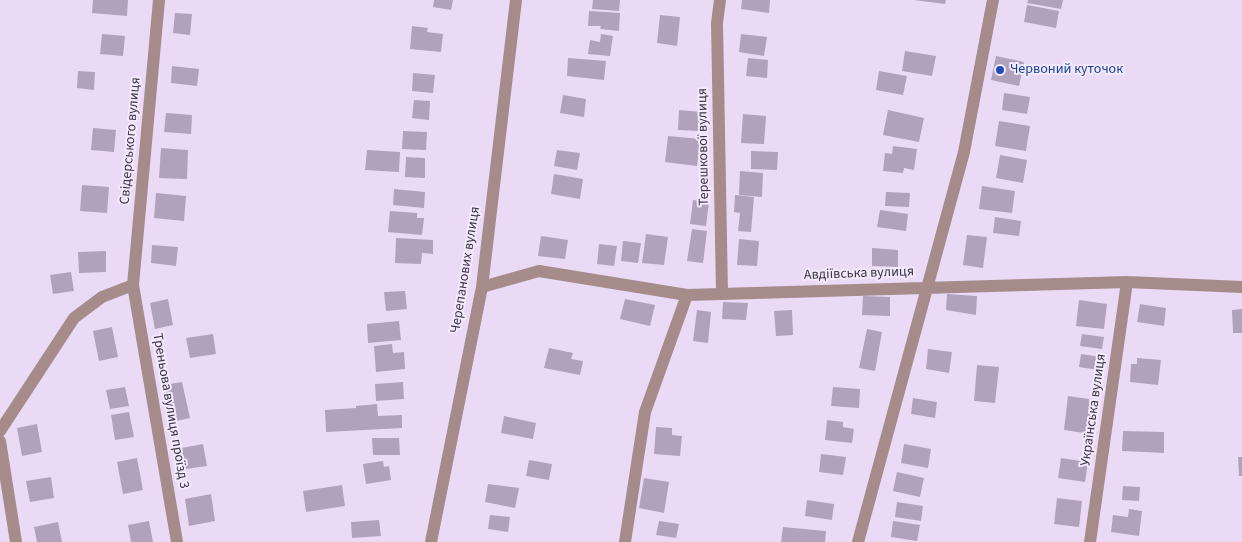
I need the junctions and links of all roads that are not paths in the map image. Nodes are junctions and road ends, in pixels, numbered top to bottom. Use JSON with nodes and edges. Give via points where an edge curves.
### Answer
{"nodes":[{"id":1,"x":159,"y":0,"type":"edge"},
{"id":2,"x":516,"y":0,"type":"edge"},
{"id":3,"x":720,"y":0,"type":"edge"},
{"id":4,"x":993,"y":0,"type":"edge"},
{"id":5,"x":1127,"y":282,"type":"junction"},
{"id":6,"x":133,"y":285,"type":"junction"},
{"id":7,"x":927,"y":286,"type":"junction"},
{"id":8,"x":482,"y":287,"type":"junction"},
{"id":9,"x":1242,"y":287,"type":"edge"},
{"id":10,"x":722,"y":294,"type":"junction"},
{"id":11,"x":687,"y":295,"type":"junction"},
{"id":12,"x":0,"y":431,"type":"edge"},
{"id":13,"x":0,"y":441,"type":"edge"},
{"id":14,"x":16,"y":542,"type":"edge"},
{"id":15,"x":177,"y":542,"type":"edge"},
{"id":16,"x":431,"y":542,"type":"edge"},
{"id":17,"x":625,"y":542,"type":"edge"},
{"id":18,"x":858,"y":542,"type":"edge"},
{"id":19,"x":1090,"y":542,"type":"edge"}],
"edges":[{"from":1,"to":6,"type":"street","name":"Свiдерського вулиця"},
{"from":2,"to":8,"type":"street","name":"Черепанових вулиця"},
{"from":3,"to":10,"type":"street","name":"Терешкової вулиця","via":[[717,23]]},
{"from":4,"to":7,"type":"street","via":[[964,152]]},
{"from":5,"to":7,"type":"street","name":"Авдіївська вулиця"},
{"from":5,"to":9,"type":"street","name":"Авдіївська вулиця"},
{"from":5,"to":19,"type":"street","name":"Українська вулиця"},
{"from":6,"to":12,"type":"street","via":[[102,297],[74,318]]},
{"from":6,"to":15,"type":"street","name":"Треньова вулиця проїзд 3"},
{"from":7,"to":10,"type":"street","name":"Авдіївська вулиця"},
{"from":7,"to":18,"type":"street"},
{"from":8,"to":11,"type":"street","name":"Авдіївська вулиця","via":[[539,271]]},
{"from":8,"to":16,"type":"street","name":"Черепанових вулиця"},
{"from":10,"to":11,"type":"street","name":"Авдіївська вулиця"},
{"from":11,"to":17,"type":"street","via":[[645,412]]},
{"from":13,"to":14,"type":"street"}]}
